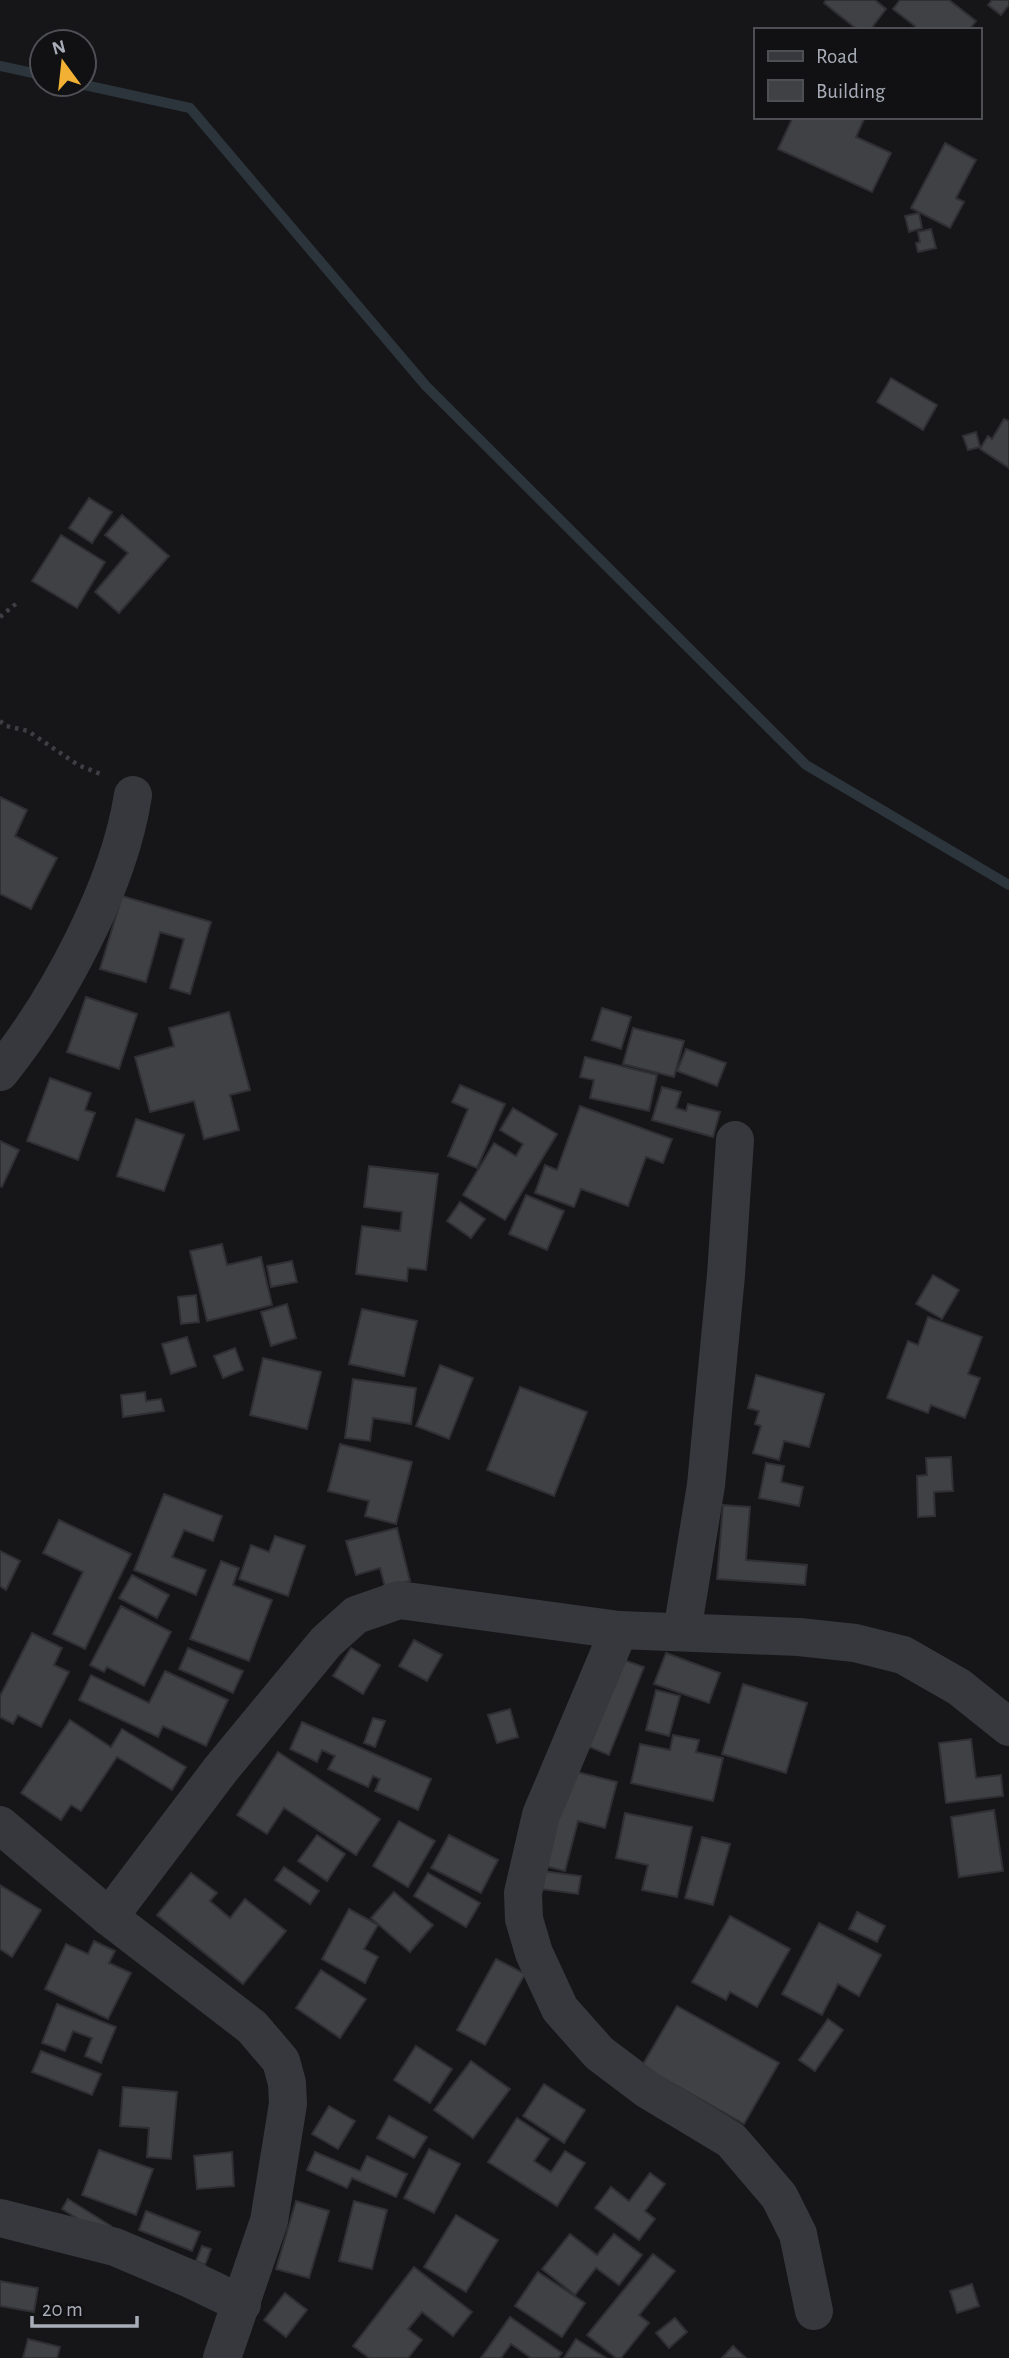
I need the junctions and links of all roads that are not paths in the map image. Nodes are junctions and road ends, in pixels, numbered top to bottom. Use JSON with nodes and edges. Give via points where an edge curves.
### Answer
{"nodes":[{"id":1,"x":133,"y":795,"type":"road end"},
{"id":2,"x":0,"y":1072,"type":"edge"},
{"id":3,"x":735,"y":1140,"type":"dead end"},
{"id":4,"x":619,"y":1630,"type":"junction"},
{"id":5,"x":682,"y":1632,"type":"junction"},
{"id":6,"x":1009,"y":1727,"type":"edge"},
{"id":7,"x":0,"y":1825,"type":"edge"},
{"id":8,"x":109,"y":1917,"type":"junction"},
{"id":9,"x":0,"y":2218,"type":"edge"},
{"id":10,"x":242,"y":2304,"type":"junction"},
{"id":11,"x":814,"y":2311,"type":"dead end"},
{"id":12,"x":222,"y":2358,"type":"edge"}],
"edges":[{"from":1,"to":2,"type":"street","via":[[128,828],[102,901],[69,967]]},
{"from":3,"to":5,"type":"street","via":[[706,1485]]},
{"from":4,"to":5,"type":"street"},
{"from":4,"to":8,"type":"street","via":[[399,1600],[356,1615],[326,1642],[221,1769]]},
{"from":4,"to":11,"type":"street","via":[[541,1815],[523,1894],[524,1919],[560,2009],[599,2053],[648,2090],[731,2140],[779,2196],[798,2234]]},
{"from":5,"to":6,"type":"street","via":[[844,1641],[903,1656],[959,1687]]},
{"from":7,"to":8,"type":"street"},
{"from":8,"to":10,"type":"street","via":[[252,2027],[281,2061],[288,2104],[282,2143],[269,2221]]},
{"from":9,"to":10,"type":"street","via":[[115,2247]]},
{"from":10,"to":12,"type":"street"}]}
